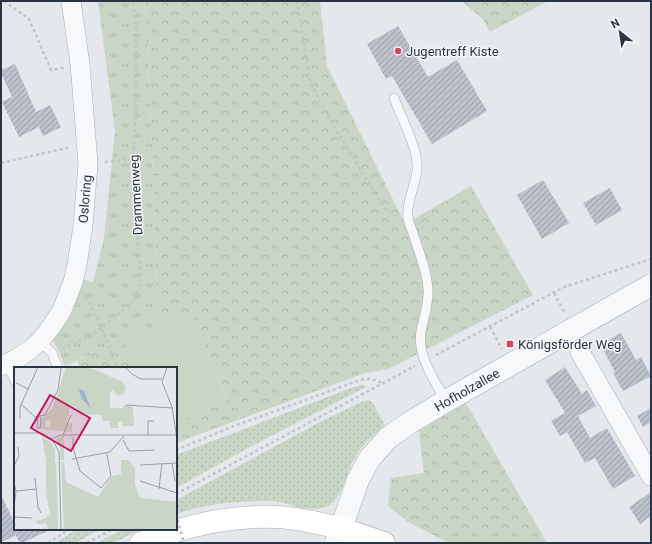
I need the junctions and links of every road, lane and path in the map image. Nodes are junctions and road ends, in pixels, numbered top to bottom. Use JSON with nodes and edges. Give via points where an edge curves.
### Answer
{"nodes":[{"id":1,"x":4,"y":1,"type":"edge"},
{"id":2,"x":71,"y":1,"type":"edge"},
{"id":3,"x":133,"y":1,"type":"edge"},
{"id":4,"x":297,"y":1,"type":"edge"},
{"id":5,"x":80,"y":64,"type":"junction"},
{"id":6,"x":394,"y":98,"type":"dead end"},
{"id":7,"x":87,"y":144,"type":"junction"},
{"id":8,"x":132,"y":159,"type":"junction"},
{"id":9,"x":1,"y":163,"type":"edge"},
{"id":10,"x":88,"y":164,"type":"junction"},
{"id":11,"x":408,"y":218,"type":"junction"},
{"id":12,"x":651,"y":259,"type":"edge"},
{"id":13,"x":73,"y":282,"type":"junction"},
{"id":14,"x":651,"y":285,"type":"edge"},
{"id":15,"x":101,"y":328,"type":"junction"},
{"id":16,"x":40,"y":341,"type":"junction"},
{"id":17,"x":580,"y":352,"type":"dead end"},
{"id":18,"x":424,"y":361,"type":"junction"},
{"id":19,"x":4,"y":364,"type":"edge"},
{"id":20,"x":58,"y":367,"type":"edge"},
{"id":21,"x":118,"y":367,"type":"edge"},
{"id":22,"x":14,"y":379,"type":"edge"},
{"id":23,"x":382,"y":384,"type":"junction"},
{"id":24,"x":446,"y":401,"type":"junction"},
{"id":25,"x":644,"y":449,"type":"edge"},
{"id":26,"x":177,"y":450,"type":"edge"},
{"id":27,"x":651,"y":476,"type":"edge"},
{"id":28,"x":177,"y":493,"type":"edge"},
{"id":29,"x":177,"y":518,"type":"edge"},
{"id":30,"x":68,"y":530,"type":"edge"},
{"id":31,"x":111,"y":530,"type":"edge"},
{"id":32,"x":338,"y":536,"type":"edge"},
{"id":33,"x":48,"y":543,"type":"edge"},
{"id":34,"x":87,"y":543,"type":"edge"},
{"id":35,"x":141,"y":543,"type":"edge"},
{"id":36,"x":184,"y":543,"type":"edge"},
{"id":37,"x":384,"y":543,"type":"edge"}],
"edges":[{"from":1,"to":5,"type":"path","via":[[29,19],[51,70]]},
{"from":2,"to":5,"type":"street","name":"Osloring"},
{"from":3,"to":8,"type":"path","name":"Drammenweg","via":[[136,25],[136,114]]},
{"from":4,"to":11,"type":"path","via":[[310,82],[324,110],[384,208],[400,219]]},
{"from":5,"to":7,"type":"street","name":"Osloring"},
{"from":6,"to":11,"type":"lane","via":[[416,159],[417,169]]},
{"from":7,"to":9,"type":"path"},
{"from":7,"to":10,"type":"street","name":"Osloring"},
{"from":8,"to":10,"type":"path"},
{"from":8,"to":15,"type":"path","name":"Drammenweg","via":[[140,284],[134,300]]},
{"from":10,"to":13,"type":"street","name":"Osloring","via":[[83,226]]},
{"from":11,"to":18,"type":"lane","via":[[428,289],[421,331]]},
{"from":12,"to":18,"type":"path","via":[[564,287]]},
{"from":13,"to":15,"type":"path","via":[[90,304]]},
{"from":13,"to":16,"type":"street","name":"Osloring","via":[[62,310]]},
{"from":14,"to":24,"type":"street","name":"Hofholzallee"},
{"from":15,"to":21,"type":"path"},
{"from":16,"to":19,"type":"street","name":"Osloring"},
{"from":16,"to":20,"type":"lane","via":[[52,353]]},
{"from":17,"to":25,"type":"street"},
{"from":18,"to":23,"type":"path"},
{"from":18,"to":24,"type":"lane"},
{"from":19,"to":22,"type":"lane"},
{"from":23,"to":26,"type":"path","via":[[373,378],[357,381]]},
{"from":23,"to":28,"type":"path"},
{"from":24,"to":32,"type":"street","name":"Hofholzallee","via":[[409,423],[378,448],[358,480]]},
{"from":25,"to":27,"type":"street"},
{"from":29,"to":36,"type":"path","bridge":true},
{"from":30,"to":33,"type":"path"},
{"from":31,"to":34,"type":"path"},
{"from":32,"to":35,"type":"main road","via":[[288,518],[237,519],[205,523]]},
{"from":32,"to":37,"type":"main road"}]}
